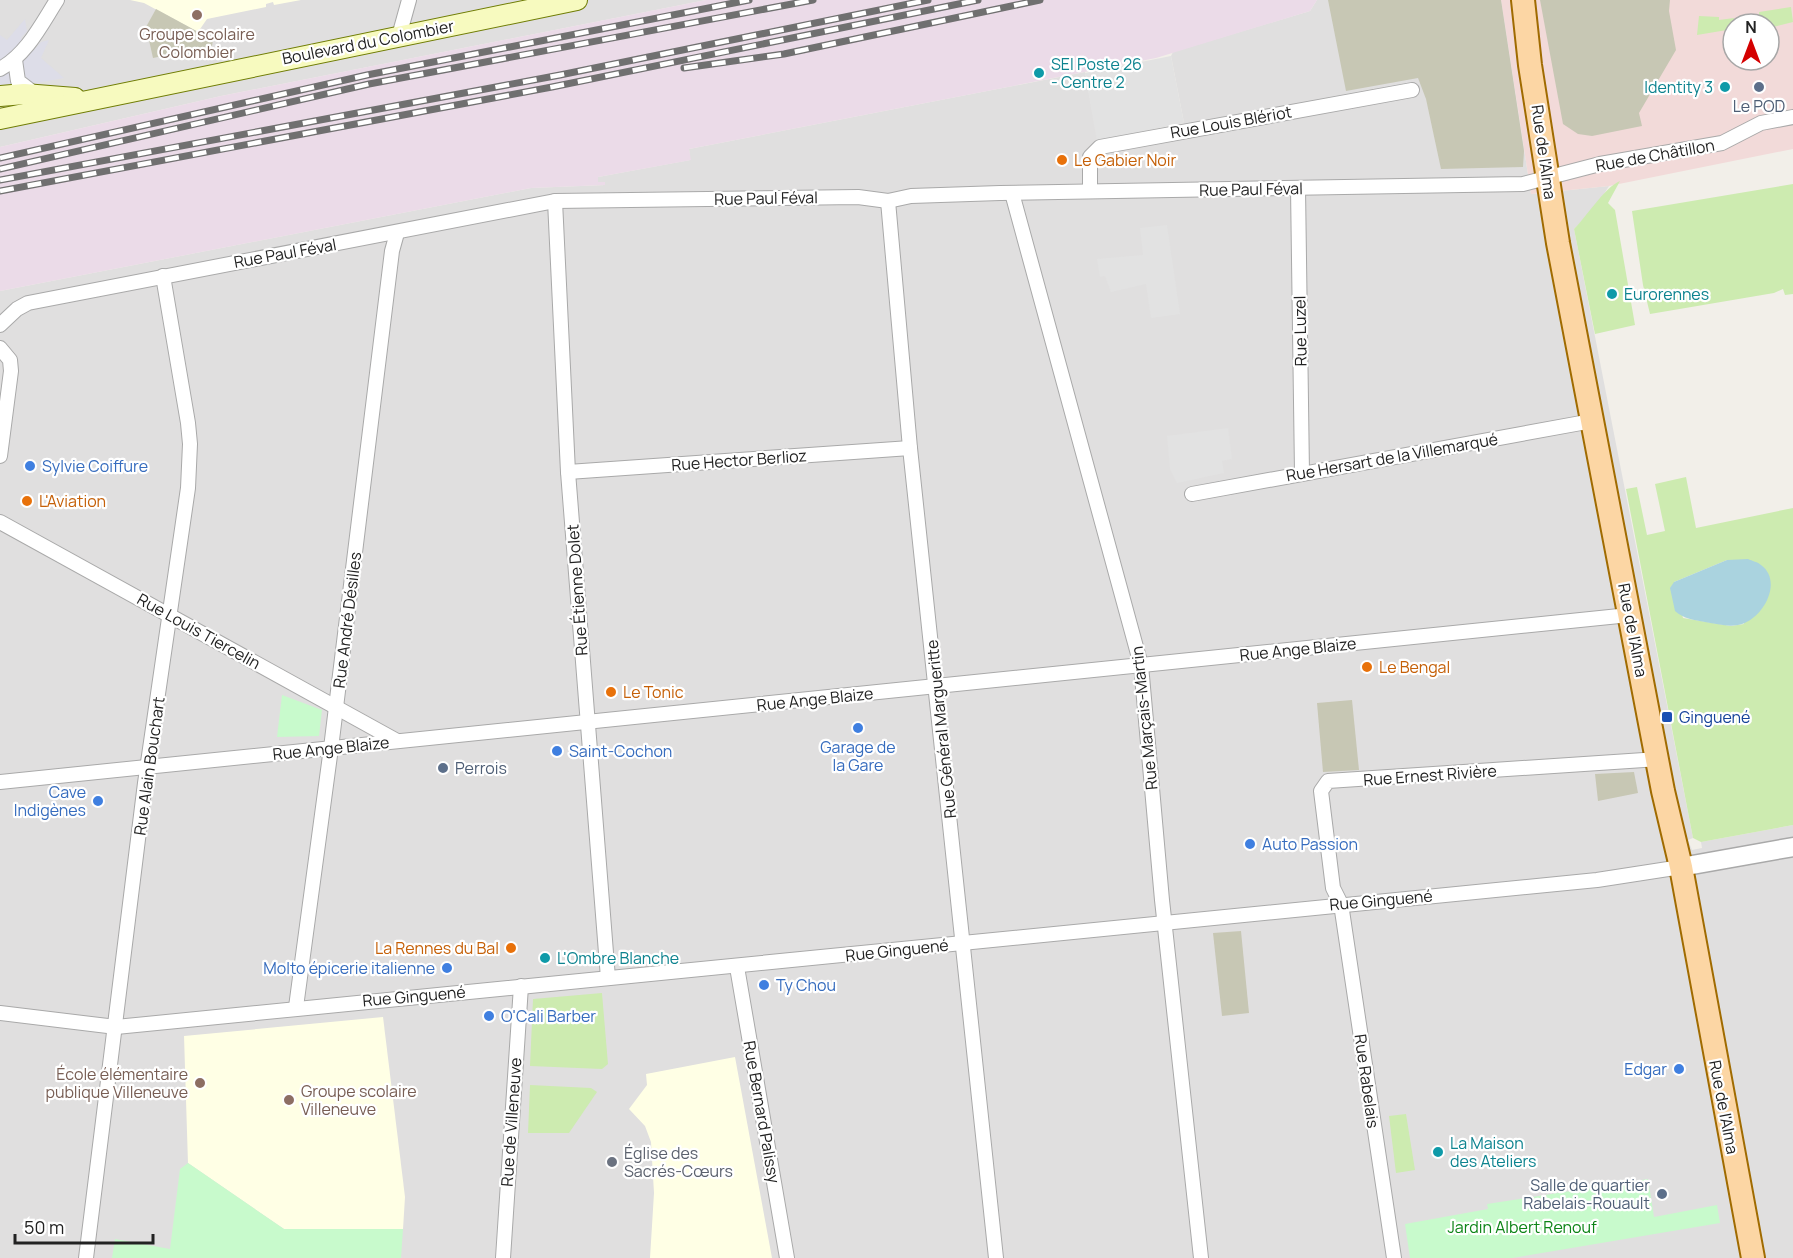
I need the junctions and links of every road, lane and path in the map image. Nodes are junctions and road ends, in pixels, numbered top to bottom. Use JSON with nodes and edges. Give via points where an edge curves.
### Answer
{"nodes":[{"id":1,"x":57,"y":0,"type":"edge"},
{"id":2,"x":409,"y":0,"type":"edge"},
{"id":3,"x":577,"y":0,"type":"edge"},
{"id":4,"x":1523,"y":0,"type":"edge"},
{"id":5,"x":399,"y":36,"type":"junction"},
{"id":6,"x":15,"y":60,"type":"junction"},
{"id":7,"x":0,"y":69,"type":"edge"},
{"id":8,"x":1412,"y":90,"type":"dead end"},
{"id":9,"x":36,"y":95,"type":"junction"},
{"id":10,"x":0,"y":96,"type":"edge"},
{"id":11,"x":90,"y":98,"type":"junction"},
{"id":12,"x":1793,"y":117,"type":"edge"},
{"id":13,"x":0,"y":118,"type":"edge"},
{"id":14,"x":1549,"y":178,"type":"junction"},
{"id":15,"x":1298,"y":188,"type":"junction"},
{"id":16,"x":1090,"y":191,"type":"junction"},
{"id":17,"x":1012,"y":193,"type":"junction"},
{"id":18,"x":555,"y":201,"type":"junction"},
{"id":19,"x":888,"y":201,"type":"junction"},
{"id":20,"x":397,"y":233,"type":"junction"},
{"id":21,"x":163,"y":276,"type":"junction"},
{"id":22,"x":0,"y":325,"type":"edge"},
{"id":23,"x":0,"y":348,"type":"edge"},
{"id":24,"x":1592,"y":421,"type":"junction"},
{"id":25,"x":910,"y":448,"type":"junction"},
{"id":26,"x":0,"y":456,"type":"edge"},
{"id":27,"x":568,"y":472,"type":"junction"},
{"id":28,"x":1302,"y":473,"type":"junction"},
{"id":29,"x":1192,"y":494,"type":"dead end"},
{"id":30,"x":0,"y":522,"type":"edge"},
{"id":31,"x":1629,"y":615,"type":"junction"},
{"id":32,"x":170,"y":616,"type":"junction"},
{"id":33,"x":1141,"y":665,"type":"junction"},
{"id":34,"x":936,"y":686,"type":"junction"},
{"id":35,"x":336,"y":707,"type":"junction"},
{"id":36,"x":587,"y":722,"type":"junction"},
{"id":37,"x":397,"y":741,"type":"junction"},
{"id":38,"x":331,"y":748,"type":"junction"},
{"id":39,"x":1659,"y":759,"type":"junction"},
{"id":40,"x":148,"y":767,"type":"junction"},
{"id":41,"x":0,"y":782,"type":"edge"},
{"id":42,"x":1793,"y":847,"type":"edge"},
{"id":43,"x":1681,"y":867,"type":"junction"},
{"id":44,"x":1341,"y":904,"type":"junction"},
{"id":45,"x":1165,"y":923,"type":"junction"},
{"id":46,"x":963,"y":943,"type":"junction"},
{"id":47,"x":737,"y":967,"type":"junction"},
{"id":48,"x":608,"y":978,"type":"junction"},
{"id":49,"x":520,"y":986,"type":"junction"},
{"id":50,"x":296,"y":1007,"type":"junction"},
{"id":51,"x":0,"y":1013,"type":"edge"},
{"id":52,"x":116,"y":1027,"type":"junction"},
{"id":53,"x":86,"y":1258,"type":"edge"},
{"id":54,"x":503,"y":1258,"type":"edge"},
{"id":55,"x":787,"y":1258,"type":"edge"},
{"id":56,"x":996,"y":1258,"type":"edge"},
{"id":57,"x":1201,"y":1258,"type":"edge"},
{"id":58,"x":1394,"y":1258,"type":"edge"},
{"id":59,"x":1753,"y":1258,"type":"edge"}],
"edges":[{"from":1,"to":6,"type":"street"},
{"from":2,"to":5,"type":"street"},
{"from":3,"to":5,"type":"main road","name":"Boulevard du Colombier"},
{"from":4,"to":14,"type":"main road","name":"Rue de l'Alma"},
{"from":5,"to":11,"type":"main road","name":"Boulevard du Colombier"},
{"from":6,"to":7,"type":"street"},
{"from":6,"to":9,"type":"street","via":[[18,81]]},
{"from":8,"to":16,"type":"street","name":"Rue Louis Blériot","via":[[1100,147],[1090,157]]},
{"from":9,"to":10,"type":"main road","name":"Boulevard du Colombier"},
{"from":9,"to":11,"type":"main road","name":"Boulevard du Colombier"},
{"from":11,"to":13,"type":"main road","name":"Boulevard du Colombier","via":[[52,110]]},
{"from":12,"to":14,"type":"street","name":"Rue de Châtillon","via":[[1761,123],[1722,143],[1600,164]]},
{"from":14,"to":15,"type":"street","name":"Rue Paul Féval","via":[[1523,184]]},
{"from":14,"to":24,"type":"main road","name":"Rue de l'Alma"},
{"from":15,"to":16,"type":"street","name":"Rue Paul Féval"},
{"from":15,"to":28,"type":"street","name":"Rue Luzel"},
{"from":16,"to":17,"type":"street","name":"Rue Paul Féval"},
{"from":17,"to":19,"type":"street","name":"Rue Paul Féval","via":[[911,196]]},
{"from":17,"to":33,"type":"street","name":"Rue Marçais-Martin"},
{"from":18,"to":19,"type":"street","name":"Rue Paul Féval","via":[[858,197]]},
{"from":18,"to":20,"type":"street","name":"Rue Paul Féval"},
{"from":18,"to":27,"type":"street","name":"Rue Étienne Dolet"},
{"from":19,"to":25,"type":"street","name":"Rue Général Margueritte"},
{"from":20,"to":21,"type":"street","name":"Rue Paul Féval"},
{"from":20,"to":35,"type":"street","name":"Rue André Désilles"},
{"from":21,"to":22,"type":"street","name":"Rue Paul Féval","via":[[28,303]]},
{"from":21,"to":32,"type":"street","name":"Rue Alain Bouchart","via":[[190,444],[188,488]]},
{"from":23,"to":26,"type":"street","via":[[10,360],[11,371]]},
{"from":24,"to":28,"type":"street","name":"Rue Hersart de la Villemarqué"},
{"from":24,"to":31,"type":"main road","name":"Rue de l'Alma"},
{"from":25,"to":27,"type":"street","name":"Rue Hector Berlioz"},
{"from":25,"to":34,"type":"street","name":"Rue Général Margueritte"},
{"from":27,"to":36,"type":"street","name":"Rue Étienne Dolet"},
{"from":28,"to":29,"type":"street","name":"Rue Hersart de la Villemarqué"},
{"from":30,"to":32,"type":"street","name":"Rue Louis Tiercelin"},
{"from":31,"to":33,"type":"street","name":"Rue Ange Blaize"},
{"from":31,"to":39,"type":"main road","name":"Rue de l'Alma"},
{"from":32,"to":35,"type":"street","name":"Rue Louis Tiercelin"},
{"from":32,"to":40,"type":"street","name":"Rue Alain Bouchart"},
{"from":33,"to":34,"type":"street","name":"Rue Ange Blaize"},
{"from":33,"to":45,"type":"street","name":"Rue Marçais-Martin"},
{"from":34,"to":36,"type":"street","name":"Rue Ange Blaize"},
{"from":34,"to":46,"type":"street","name":"Rue Général Margueritte"},
{"from":35,"to":37,"type":"street","name":"Rue Louis Tiercelin"},
{"from":35,"to":38,"type":"street","name":"Rue André Désilles"},
{"from":36,"to":37,"type":"street","name":"Rue Ange Blaize"},
{"from":36,"to":48,"type":"street","name":"Rue Étienne Dolet"},
{"from":37,"to":38,"type":"street","name":"Rue Ange Blaize"},
{"from":38,"to":40,"type":"street","name":"Rue Ange Blaize"},
{"from":38,"to":50,"type":"street","name":"Rue André Désilles"},
{"from":39,"to":43,"type":"main road","name":"Rue de l'Alma"},
{"from":39,"to":44,"type":"street","name":"Rue Ernest Rivière","via":[[1328,782],[1321,791],[1334,888]]},
{"from":40,"to":41,"type":"street","name":"Rue Ange Blaize"},
{"from":40,"to":52,"type":"street","name":"Rue Alain Bouchart"},
{"from":42,"to":43,"type":"street","name":"Rue Ginguené"},
{"from":43,"to":44,"type":"street","name":"Rue Ginguené","via":[[1597,880]]},
{"from":43,"to":59,"type":"main road","name":"Rue de l'Alma"},
{"from":44,"to":45,"type":"street","name":"Rue Ginguené"},
{"from":44,"to":58,"type":"street","name":"Rue Rabelais"},
{"from":45,"to":46,"type":"street","name":"Rue Ginguené"},
{"from":45,"to":57,"type":"street","name":"Rue Marçais-Martin"},
{"from":46,"to":47,"type":"street","name":"Rue Ginguené"},
{"from":46,"to":56,"type":"street","name":"Rue Général Margueritte"},
{"from":47,"to":48,"type":"street","name":"Rue Ginguené"},
{"from":47,"to":55,"type":"street","name":"Rue Bernard Palissy"},
{"from":48,"to":49,"type":"street","name":"Rue Ginguené"},
{"from":49,"to":50,"type":"street","name":"Rue Ginguené"},
{"from":49,"to":54,"type":"street","name":"Rue de Villeneuve"},
{"from":50,"to":52,"type":"street","name":"Rue Ginguené"},
{"from":51,"to":52,"type":"street","name":"Rue Ginguené"},
{"from":52,"to":53,"type":"street","name":"Rue Alain Bouchart"}]}
